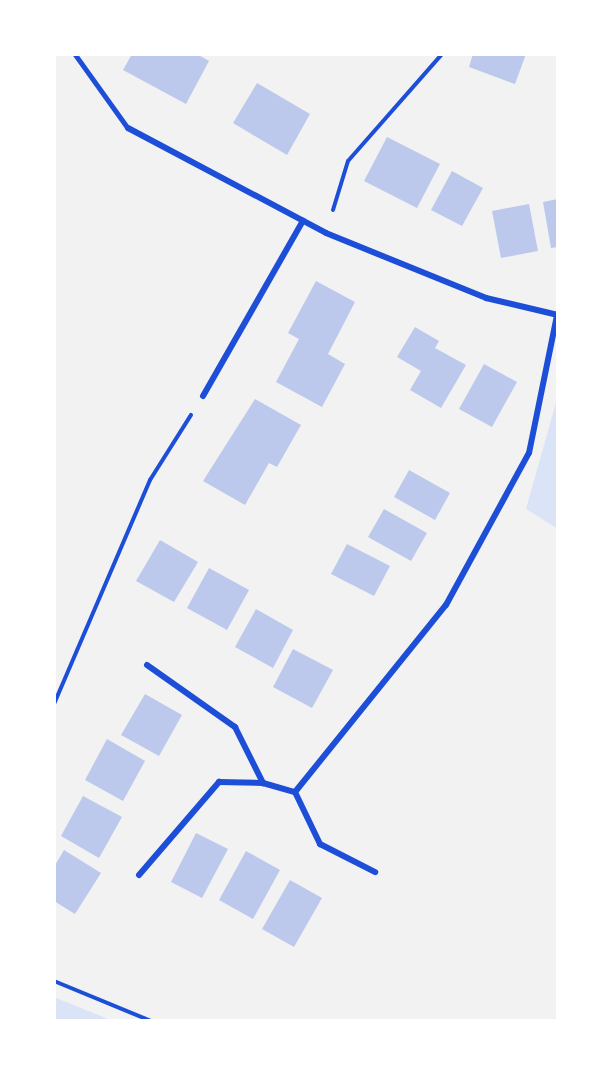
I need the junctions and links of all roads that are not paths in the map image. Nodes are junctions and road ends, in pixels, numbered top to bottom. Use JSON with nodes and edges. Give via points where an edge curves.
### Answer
{"nodes":[{"id":1,"x":75,"y":54,"type":"edge"},
{"id":2,"x":128,"y":128,"type":"joint"},
{"id":3,"x":303,"y":221,"type":"junction"},
{"id":4,"x":558,"y":315,"type":"edge"},
{"id":5,"x":203,"y":396,"type":"road end"},
{"id":6,"x":147,"y":665,"type":"dead end"},
{"id":7,"x":263,"y":783,"type":"junction"},
{"id":8,"x":295,"y":792,"type":"junction"},
{"id":9,"x":375,"y":872,"type":"dead end"},
{"id":10,"x":140,"y":875,"type":"dead end"}],
"edges":[{"from":1,"to":2,"type":"lane"},
{"from":2,"to":3,"type":"street"},
{"from":3,"to":4,"type":"street","via":[[486,298]]},
{"from":3,"to":5,"type":"street"},
{"from":4,"to":8,"type":"street","via":[[529,453],[452,595]]},
{"from":6,"to":7,"type":"street","via":[[235,727]]},
{"from":7,"to":8,"type":"street"},
{"from":7,"to":10,"type":"street","via":[[219,782]]},
{"from":8,"to":9,"type":"street","via":[[320,844]]}]}
